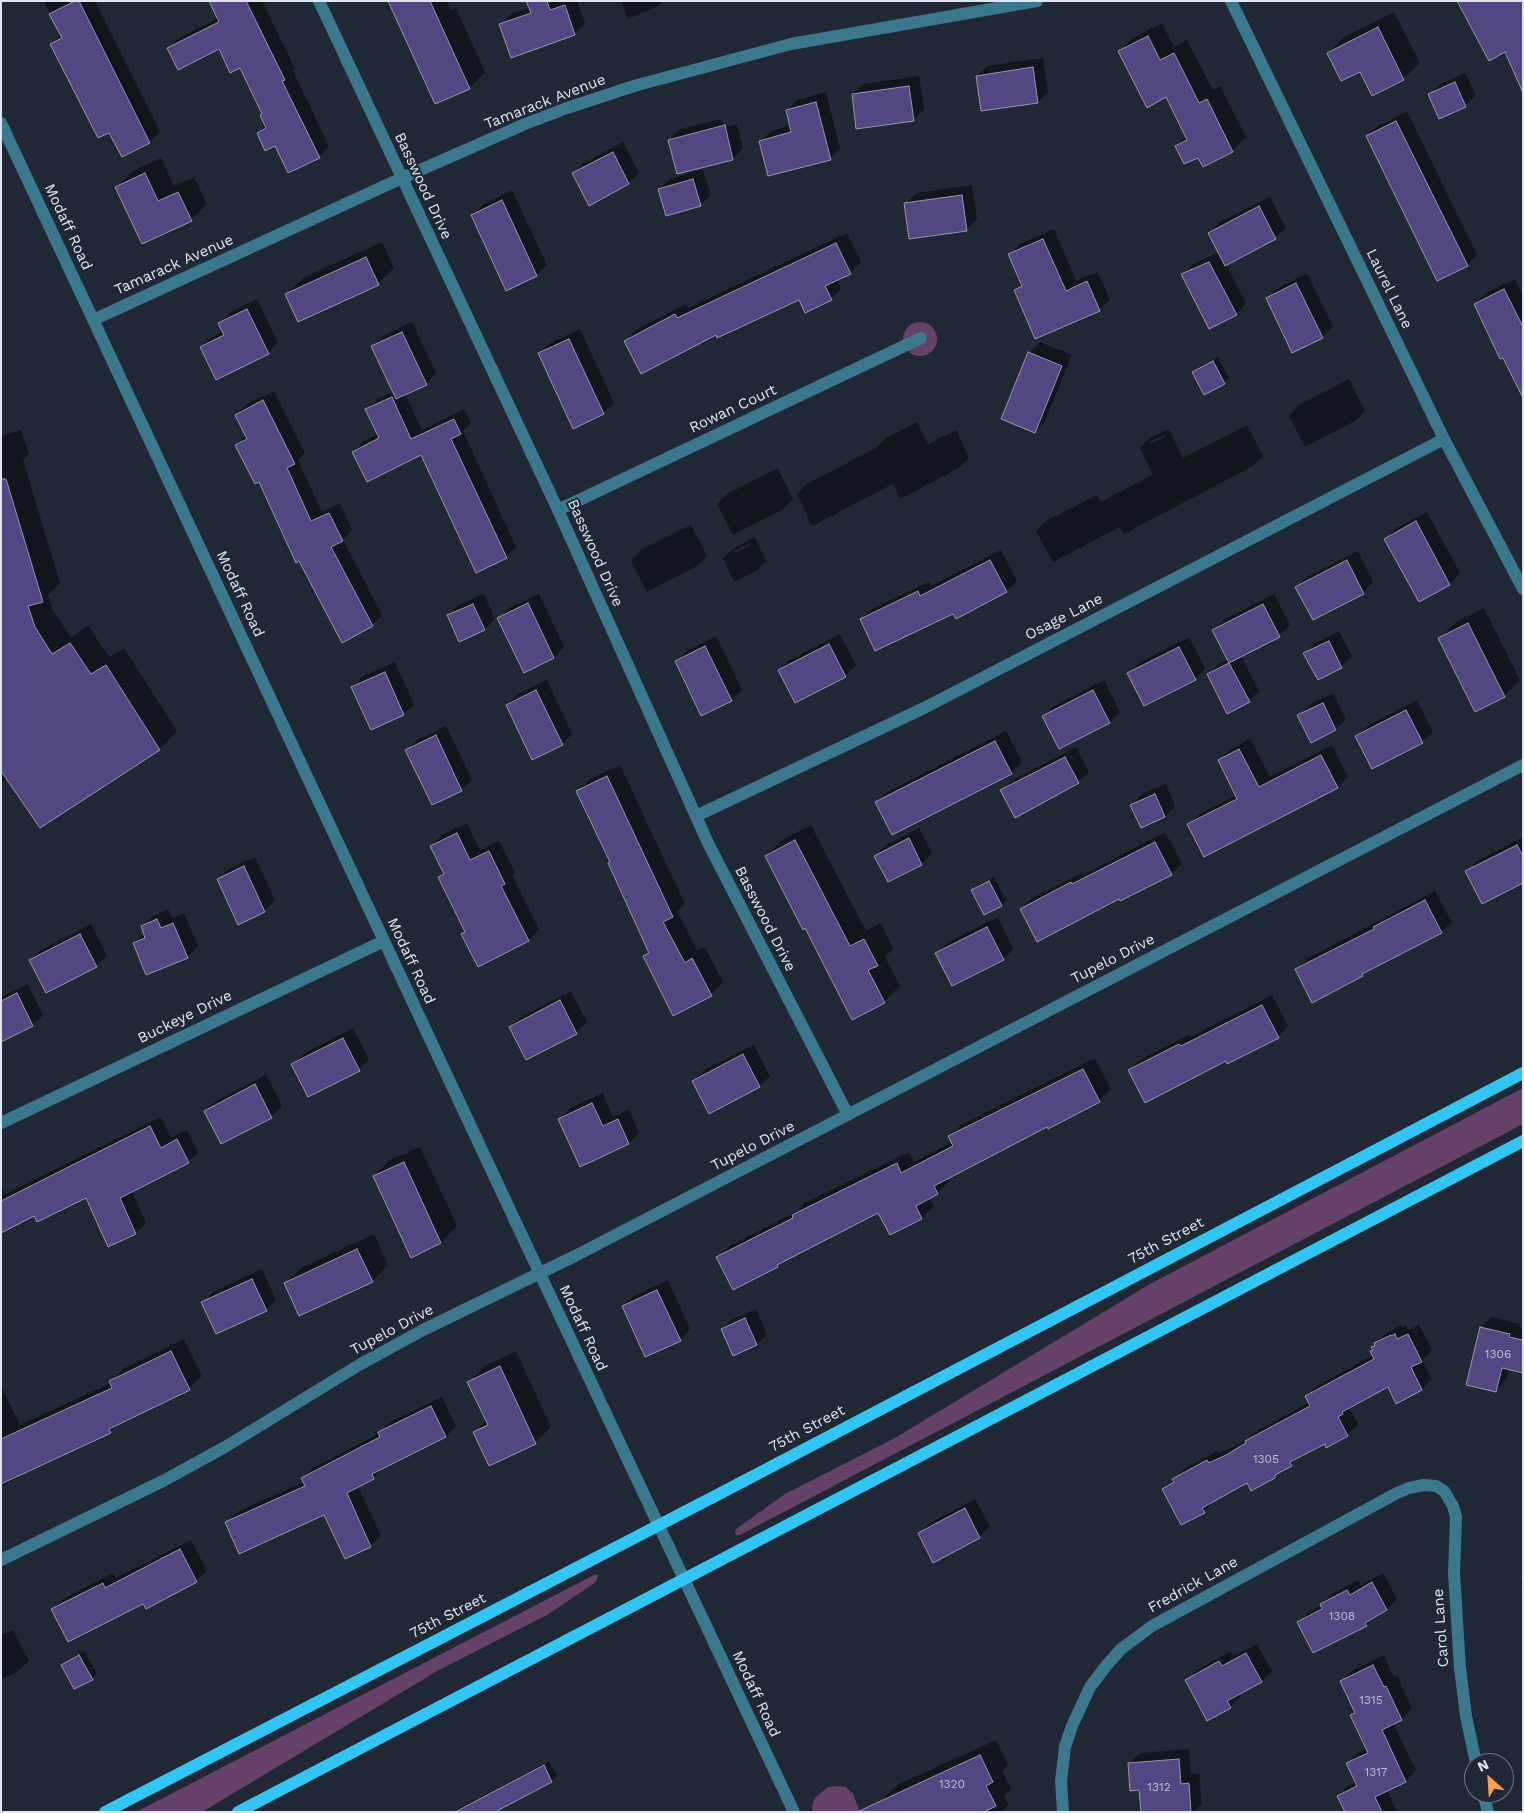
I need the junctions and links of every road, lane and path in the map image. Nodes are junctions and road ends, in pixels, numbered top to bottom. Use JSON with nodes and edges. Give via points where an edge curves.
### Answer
{"nodes":[{"id":1,"x":318,"y":1,"type":"edge"},
{"id":2,"x":1037,"y":1,"type":"edge"},
{"id":3,"x":1231,"y":1,"type":"edge"},
{"id":4,"x":1,"y":123,"type":"edge"},
{"id":5,"x":402,"y":178,"type":"junction"},
{"id":6,"x":94,"y":320,"type":"junction"},
{"id":7,"x":921,"y":338,"type":"dead end"},
{"id":8,"x":1444,"y":439,"type":"junction"},
{"id":9,"x":558,"y":510,"type":"junction"},
{"id":10,"x":1523,"y":589,"type":"edge"},
{"id":11,"x":1523,"y":765,"type":"edge"},
{"id":12,"x":696,"y":816,"type":"junction"},
{"id":13,"x":384,"y":941,"type":"junction"},
{"id":14,"x":1523,"y":1073,"type":"edge"},
{"id":15,"x":848,"y":1115,"type":"junction"},
{"id":16,"x":1,"y":1123,"type":"edge"},
{"id":17,"x":1523,"y":1141,"type":"edge"},
{"id":18,"x":540,"y":1274,"type":"junction"},
{"id":19,"x":1444,"y":1491,"type":"joint"},
{"id":20,"x":659,"y":1525,"type":"junction"},
{"id":21,"x":1,"y":1560,"type":"edge"},
{"id":22,"x":684,"y":1579,"type":"junction"},
{"id":23,"x":1474,"y":1753,"type":"edge"},
{"id":24,"x":105,"y":1812,"type":"edge"},
{"id":25,"x":238,"y":1812,"type":"edge"},
{"id":26,"x":794,"y":1812,"type":"edge"},
{"id":27,"x":1063,"y":1812,"type":"edge"}],
"edges":[{"from":1,"to":5,"type":"street","name":"Basswood Drive"},
{"from":2,"to":5,"type":"street","name":"Tamarack Avenue","via":[[791,44],[634,86],[525,124]]},
{"from":3,"to":8,"type":"street","name":"Laurel Lane"},
{"from":4,"to":6,"type":"street","name":"Modaff Road"},
{"from":5,"to":6,"type":"street","name":"Tamarack Avenue"},
{"from":5,"to":9,"type":"street","name":"Basswood Drive"},
{"from":6,"to":13,"type":"street","name":"Modaff Road"},
{"from":7,"to":9,"type":"street","name":"Rowan Court"},
{"from":8,"to":10,"type":"street","name":"Laurel Lane"},
{"from":8,"to":12,"type":"street","name":"Osage Lane","via":[[924,708]]},
{"from":9,"to":12,"type":"street","name":"Basswood Drive"},
{"from":11,"to":15,"type":"street","name":"Tupelo Drive"},
{"from":12,"to":15,"type":"street","name":"Basswood Drive"},
{"from":13,"to":16,"type":"street","name":"Buckeye Drive"},
{"from":13,"to":18,"type":"street","name":"Modaff Road"},
{"from":14,"to":20,"type":"main road","name":"75th Street"},
{"from":15,"to":18,"type":"street","name":"Tupelo Drive"},
{"from":17,"to":22,"type":"main road"},
{"from":18,"to":20,"type":"street","name":"Modaff Road"},
{"from":18,"to":21,"type":"street","name":"Tupelo Drive","via":[[375,1356],[163,1482]]},
{"from":19,"to":23,"type":"street","name":"Carol Lane","via":[[1456,1517],[1454,1573],[1460,1668]]},
{"from":19,"to":27,"type":"street","name":"Fredrick Lane","via":[[1424,1485],[1397,1493],[1135,1638],[1096,1680],[1072,1726],[1065,1747],[1061,1782]]},
{"from":20,"to":22,"type":"street","name":"Modaff Road"},
{"from":20,"to":24,"type":"main road","name":"75th Street"},
{"from":22,"to":25,"type":"main road"},
{"from":22,"to":26,"type":"street","name":"Modaff Road"}]}
